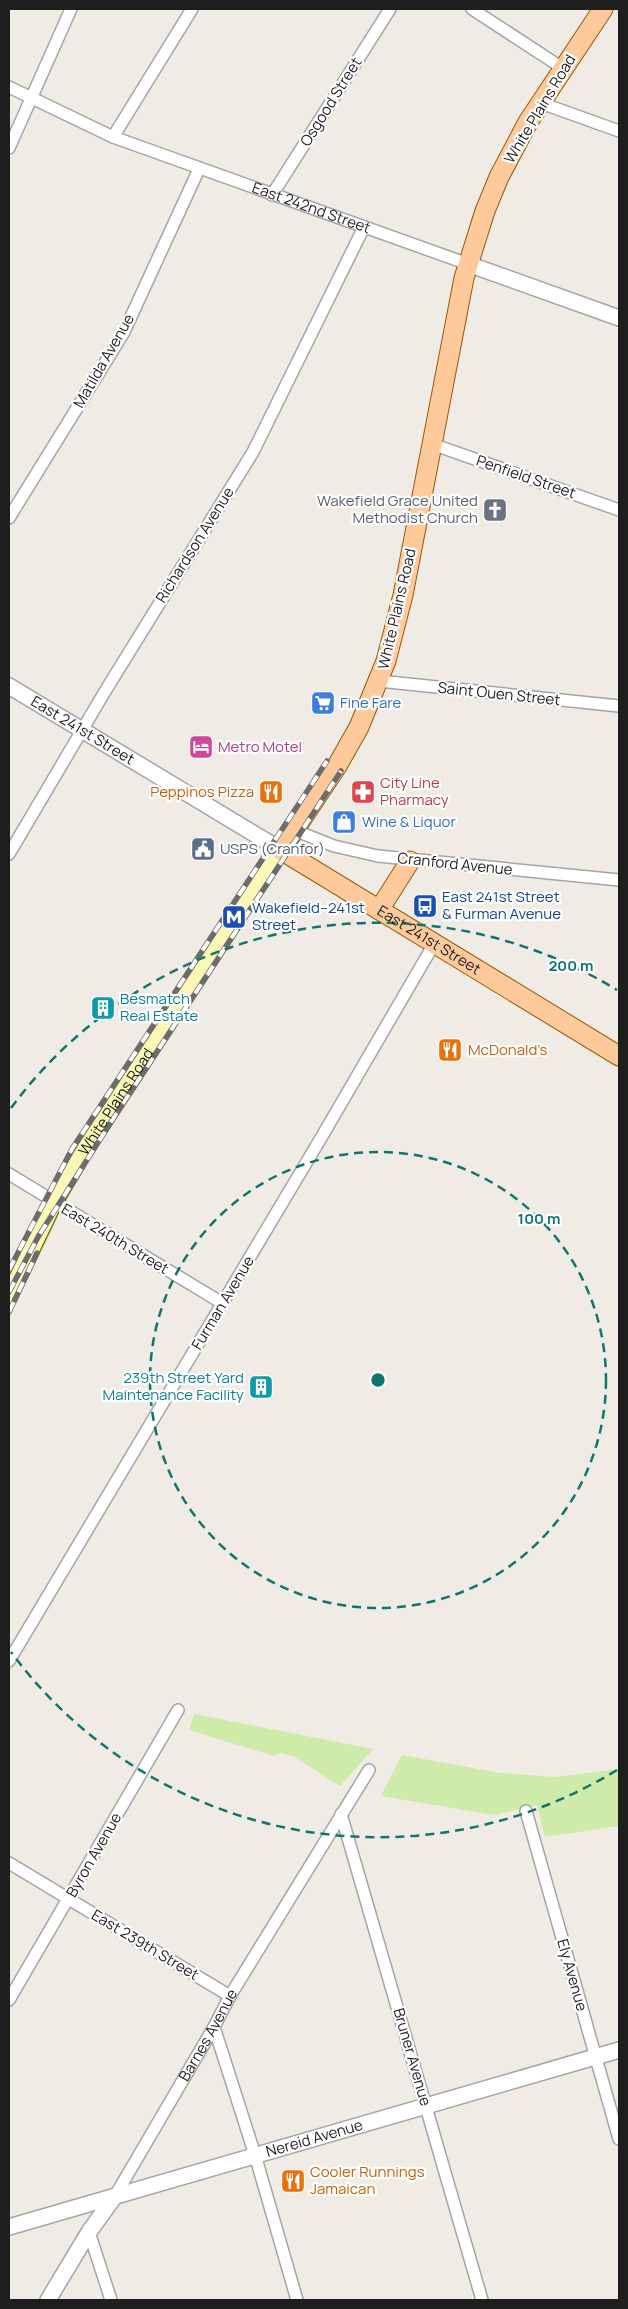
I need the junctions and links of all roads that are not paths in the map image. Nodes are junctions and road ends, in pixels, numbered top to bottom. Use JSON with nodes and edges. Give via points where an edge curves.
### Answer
{"nodes":[{"id":1,"x":192,"y":9,"type":"edge"},
{"id":2,"x":390,"y":9,"type":"edge"},
{"id":3,"x":472,"y":9,"type":"edge"},
{"id":4,"x":603,"y":9,"type":"edge"},
{"id":5,"x":69,"y":12,"type":"edge"},
{"id":6,"x":564,"y":69,"type":"junction"},
{"id":7,"x":9,"y":87,"type":"edge"},
{"id":8,"x":31,"y":98,"type":"junction"},
{"id":9,"x":541,"y":103,"type":"junction"},
{"id":10,"x":619,"y":131,"type":"edge"},
{"id":11,"x":113,"y":137,"type":"junction"},
{"id":12,"x":9,"y":148,"type":"edge"},
{"id":13,"x":199,"y":169,"type":"junction"},
{"id":14,"x":272,"y":195,"type":"junction"},
{"id":15,"x":364,"y":227,"type":"junction"},
{"id":16,"x":468,"y":264,"type":"junction"},
{"id":17,"x":619,"y":318,"type":"edge"},
{"id":18,"x":432,"y":444,"type":"junction"},
{"id":19,"x":619,"y":510,"type":"edge"},
{"id":20,"x":9,"y":518,"type":"edge"},
{"id":21,"x":380,"y":681,"type":"junction"},
{"id":22,"x":9,"y":686,"type":"edge"},
{"id":23,"x":619,"y":706,"type":"edge"},
{"id":24,"x":82,"y":730,"type":"junction"},
{"id":25,"x":294,"y":830,"type":"junction"},
{"id":26,"x":281,"y":850,"type":"junction"},
{"id":27,"x":9,"y":854,"type":"edge"},
{"id":28,"x":410,"y":861,"type":"junction"},
{"id":29,"x":619,"y":880,"type":"edge"},
{"id":30,"x":378,"y":910,"type":"junction"},
{"id":31,"x":434,"y":944,"type":"junction"},
{"id":32,"x":619,"y":1056,"type":"edge"},
{"id":33,"x":9,"y":1174,"type":"edge"},
{"id":34,"x":54,"y":1202,"type":"junction"},
{"id":35,"x":9,"y":1296,"type":"edge"},
{"id":36,"x":222,"y":1303,"type":"junction"},
{"id":37,"x":9,"y":1661,"type":"edge"},
{"id":38,"x":178,"y":1710,"type":"dead end"},
{"id":39,"x":369,"y":1770,"type":"dead end"},
{"id":40,"x":526,"y":1811,"type":"dead end"},
{"id":41,"x":341,"y":1814,"type":"junction"},
{"id":42,"x":9,"y":1863,"type":"edge"},
{"id":43,"x":69,"y":1900,"type":"junction"},
{"id":44,"x":230,"y":1996,"type":"junction"},
{"id":45,"x":9,"y":2000,"type":"edge"},
{"id":46,"x":214,"y":2027,"type":"junction"},
{"id":47,"x":619,"y":2050,"type":"edge"},
{"id":48,"x":595,"y":2056,"type":"junction"},
{"id":49,"x":426,"y":2106,"type":"junction"},
{"id":50,"x":619,"y":2139,"type":"edge"},
{"id":51,"x":255,"y":2156,"type":"junction"},
{"id":52,"x":115,"y":2196,"type":"junction"},
{"id":53,"x":9,"y":2227,"type":"edge"},
{"id":54,"x":89,"y":2232,"type":"junction"},
{"id":55,"x":48,"y":2300,"type":"edge"},
{"id":56,"x":111,"y":2300,"type":"edge"},
{"id":57,"x":297,"y":2300,"type":"edge"},
{"id":58,"x":482,"y":2300,"type":"edge"}],
"edges":[{"from":1,"to":11,"type":"street"},
{"from":2,"to":14,"type":"street","name":"Osgood Street"},
{"from":3,"to":6,"type":"street"},
{"from":4,"to":6,"type":"main road","name":"White Plains Road"},
{"from":5,"to":8,"type":"street"},
{"from":6,"to":9,"type":"main road","name":"White Plains Road"},
{"from":7,"to":8,"type":"street","name":"East 242nd Street"},
{"from":8,"to":11,"type":"street","name":"East 242nd Street"},
{"from":8,"to":12,"type":"street"},
{"from":9,"to":10,"type":"street"},
{"from":9,"to":16,"type":"main road","name":"White Plains Road","via":[[499,177]]},
{"from":11,"to":13,"type":"street","name":"East 242nd Street"},
{"from":13,"to":14,"type":"street","name":"East 242nd Street"},
{"from":13,"to":20,"type":"street","name":"Matilda Avenue","via":[[124,332]]},
{"from":14,"to":15,"type":"street","name":"East 242nd Street"},
{"from":15,"to":16,"type":"street","name":"East 242nd Street"},
{"from":15,"to":24,"type":"street","name":"Richardson Avenue","via":[[253,452]]},
{"from":16,"to":17,"type":"street","name":"East 242nd Street"},
{"from":16,"to":18,"type":"main road","name":"White Plains Road"},
{"from":18,"to":19,"type":"street","name":"Penfield Street"},
{"from":18,"to":21,"type":"main road","name":"White Plains Road","via":[[403,595]]},
{"from":21,"to":23,"type":"street","name":"Saint Ouen Street"},
{"from":21,"to":25,"type":"main road","name":"White Plains Road","via":[[348,746]]},
{"from":22,"to":24,"type":"street","name":"East 241st Street"},
{"from":24,"to":26,"type":"street","name":"East 241st Street"},
{"from":24,"to":27,"type":"street","name":"Richardson Avenue"},
{"from":25,"to":26,"type":"main road","name":"White Plains Road"},
{"from":25,"to":28,"type":"street","name":"Cranford Avenue","via":[[349,850]]},
{"from":26,"to":30,"type":"main road","name":"East 241st Street"},
{"from":26,"to":34,"type":"main road","name":"White Plains Road","via":[[97,1130]]},
{"from":28,"to":29,"type":"street","name":"Cranford Avenue"},
{"from":28,"to":30,"type":"main road"},
{"from":30,"to":31,"type":"main road","name":"East 241st Street"},
{"from":31,"to":32,"type":"main road","name":"East 241st Street"},
{"from":31,"to":36,"type":"street","name":"Furman Avenue"},
{"from":33,"to":34,"type":"street","name":"East 240th Street"},
{"from":34,"to":35,"type":"main road","name":"White Plains Road"},
{"from":34,"to":36,"type":"street","name":"East 240th Street"},
{"from":36,"to":37,"type":"street","name":"Furman Avenue"},
{"from":38,"to":43,"type":"street","name":"Byron Avenue"},
{"from":39,"to":41,"type":"street","name":"Barnes Avenue"},
{"from":40,"to":48,"type":"street","name":"Ely Avenue"},
{"from":41,"to":44,"type":"street","name":"Barnes Avenue"},
{"from":41,"to":49,"type":"street","name":"Bruner Avenue"},
{"from":42,"to":43,"type":"street","name":"East 239th Street"},
{"from":43,"to":44,"type":"street","name":"East 239th Street"},
{"from":43,"to":45,"type":"street","name":"Byron Avenue"},
{"from":44,"to":46,"type":"street","name":"Barnes Avenue"},
{"from":46,"to":51,"type":"street"},
{"from":46,"to":52,"type":"street","name":"Barnes Avenue"},
{"from":47,"to":48,"type":"street","name":"Nereid Avenue"},
{"from":48,"to":49,"type":"street","name":"Nereid Avenue"},
{"from":48,"to":50,"type":"street","name":"Ely Avenue"},
{"from":49,"to":51,"type":"street","name":"Nereid Avenue"},
{"from":49,"to":58,"type":"street","name":"Bruner Avenue"},
{"from":51,"to":52,"type":"street","name":"Nereid Avenue"},
{"from":51,"to":57,"type":"street"},
{"from":52,"to":53,"type":"street","name":"Nereid Avenue"},
{"from":52,"to":54,"type":"street","name":"Barnes Avenue"},
{"from":54,"to":55,"type":"street","name":"Barnes Avenue"},
{"from":54,"to":56,"type":"street"}]}
